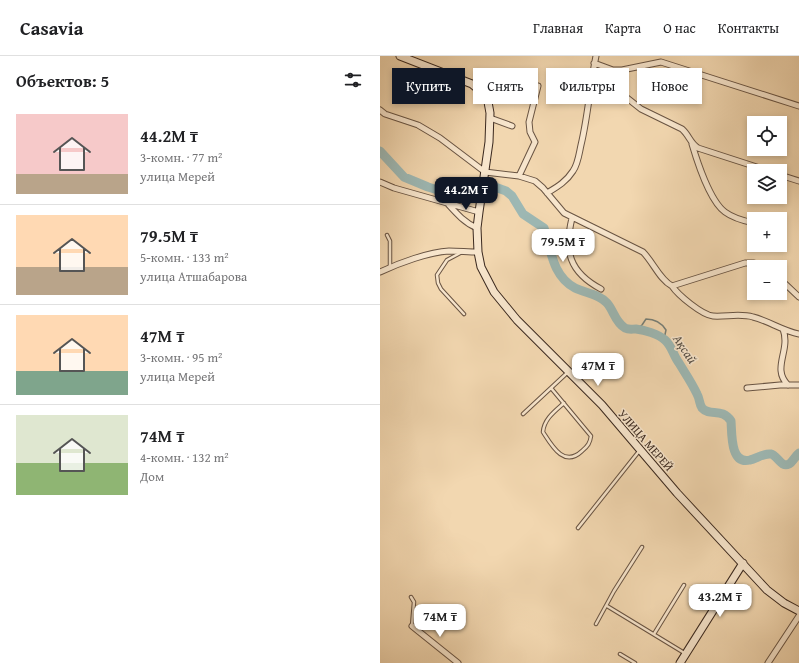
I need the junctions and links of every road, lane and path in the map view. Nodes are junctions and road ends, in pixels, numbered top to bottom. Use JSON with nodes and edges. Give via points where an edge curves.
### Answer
{"nodes":[{"id":1,"x":400,"y":56,"type":"edge"},
{"id":2,"x":596,"y":56,"type":"edge"},
{"id":3,"x":662,"y":59,"type":"edge"},
{"id":4,"x":594,"y":63,"type":"junction"},
{"id":5,"x":593,"y":68,"type":"edge"},
{"id":6,"x":629,"y":99,"type":"edge"},
{"id":7,"x":534,"y":104,"type":"edge"},
{"id":8,"x":588,"y":104,"type":"edge"},
{"id":9,"x":799,"y":106,"type":"edge"},
{"id":10,"x":380,"y":110,"type":"edge"},
{"id":11,"x":490,"y":118,"type":"junction"},
{"id":12,"x":512,"y":126,"type":"dead end"},
{"id":13,"x":692,"y":144,"type":"junction"},
{"id":14,"x":747,"y":164,"type":"edge"},
{"id":15,"x":485,"y":172,"type":"junction"},
{"id":16,"x":519,"y":176,"type":"junction"},
{"id":17,"x":787,"y":177,"type":"edge"},
{"id":18,"x":799,"y":181,"type":"edge"},
{"id":19,"x":380,"y":182,"type":"edge"},
{"id":20,"x":547,"y":193,"type":"junction"},
{"id":21,"x":448,"y":204,"type":"junction"},
{"id":22,"x":479,"y":212,"type":"junction"},
{"id":23,"x":572,"y":218,"type":"junction"},
{"id":24,"x":747,"y":221,"type":"edge"},
{"id":25,"x":477,"y":228,"type":"junction"},
{"id":26,"x":387,"y":235,"type":"dead end"},
{"id":27,"x":463,"y":252,"type":"junction"},
{"id":28,"x":478,"y":252,"type":"junction"},
{"id":29,"x":747,"y":263,"type":"edge"},
{"id":30,"x":390,"y":268,"type":"junction"},
{"id":31,"x":380,"y":272,"type":"edge"},
{"id":32,"x":672,"y":286,"type":"junction"},
{"id":33,"x":787,"y":286,"type":"edge"},
{"id":34,"x":600,"y":289,"type":"dead end"},
{"id":35,"x":799,"y":297,"type":"edge"},
{"id":36,"x":464,"y":314,"type":"dead end"},
{"id":37,"x":783,"y":329,"type":"junction"},
{"id":38,"x":799,"y":334,"type":"edge"},
{"id":39,"x":569,"y":371,"type":"junction"},
{"id":40,"x":788,"y":385,"type":"junction"},
{"id":41,"x":799,"y":385,"type":"edge"},
{"id":42,"x":551,"y":388,"type":"junction"},
{"id":43,"x":747,"y":388,"type":"dead end"},
{"id":44,"x":564,"y":403,"type":"junction"},
{"id":45,"x":523,"y":414,"type":"dead end"},
{"id":46,"x":640,"y":449,"type":"junction"},
{"id":47,"x":578,"y":528,"type":"dead end"},
{"id":48,"x":642,"y":547,"type":"dead end"},
{"id":49,"x":743,"y":563,"type":"junction"},
{"id":50,"x":684,"y":585,"type":"dead end"},
{"id":51,"x":411,"y":597,"type":"dead end"},
{"id":52,"x":606,"y":606,"type":"junction"},
{"id":53,"x":799,"y":611,"type":"edge"},
{"id":54,"x":799,"y":616,"type":"edge"},
{"id":55,"x":596,"y":624,"type":"dead end"},
{"id":56,"x":412,"y":626,"type":"joint"},
{"id":57,"x":654,"y":634,"type":"junction"},
{"id":58,"x":620,"y":654,"type":"dead end"},
{"id":59,"x":686,"y":654,"type":"junction"},
{"id":60,"x":458,"y":663,"type":"edge"},
{"id":61,"x":635,"y":663,"type":"edge"},
{"id":62,"x":680,"y":663,"type":"edge"},
{"id":63,"x":768,"y":663,"type":"edge"}],
"edges":[{"from":1,"to":11,"type":"main road","name":"УЛИЦА МЕРЕЙ","via":[[472,84],[485,95]]},
{"from":2,"to":4,"type":"street"},
{"from":3,"to":4,"type":"street","via":[[622,70],[613,70]]},
{"from":3,"to":9,"type":"street"},
{"from":4,"to":5,"type":"street"},
{"from":6,"to":13,"type":"street","via":[[641,108],[682,129]]},
{"from":7,"to":16,"type":"street","via":[[529,122],[535,142]]},
{"from":8,"to":20,"type":"street","via":[[584,133],[573,171],[566,181]]},
{"from":10,"to":15,"type":"street","via":[[418,125]]},
{"from":11,"to":12,"type":"street"},
{"from":11,"to":15,"type":"main road","name":"УЛИЦА МЕРЕЙ"},
{"from":13,"to":14,"type":"street"},
{"from":13,"to":24,"type":"street","via":[[698,164],[716,202],[733,217]]},
{"from":15,"to":16,"type":"street"},
{"from":15,"to":22,"type":"main road","name":"УЛИЦА МЕРЕЙ"},
{"from":16,"to":20,"type":"street","via":[[535,181]]},
{"from":17,"to":18,"type":"street"},
{"from":19,"to":21,"type":"street"},
{"from":20,"to":23,"type":"street","via":[[561,210]]},
{"from":21,"to":22,"type":"street"},
{"from":21,"to":25,"type":"street","via":[[462,219]]},
{"from":22,"to":25,"type":"main road","name":"УЛИЦА МЕРЕЙ"},
{"from":23,"to":32,"type":"street","via":[[643,252],[667,284]]},
{"from":23,"to":34,"type":"street","via":[[568,234],[571,261],[589,283]]},
{"from":25,"to":28,"type":"main road","name":"УЛИЦА МЕРЕЙ"},
{"from":26,"to":30,"type":"lane","via":[[390,241]]},
{"from":27,"to":28,"type":"street"},
{"from":27,"to":30,"type":"street","via":[[435,253]]},
{"from":27,"to":36,"type":"lane","via":[[447,260],[437,275],[442,289]]},
{"from":28,"to":39,"type":"main road","name":"УЛИЦА МЕРЕЙ","via":[[481,267],[494,292],[517,320]]},
{"from":29,"to":32,"type":"street"},
{"from":30,"to":31,"type":"street"},
{"from":32,"to":37,"type":"street","via":[[678,295],[706,314],[751,316]]},
{"from":33,"to":35,"type":"street"},
{"from":37,"to":38,"type":"street"},
{"from":37,"to":40,"type":"street","via":[[786,344],[781,368],[782,379]]},
{"from":39,"to":42,"type":"lane"},
{"from":39,"to":46,"type":"main road","name":"УЛИЦА МЕРЕЙ"},
{"from":40,"to":41,"type":"street"},
{"from":40,"to":43,"type":"street"},
{"from":42,"to":44,"type":"lane"},
{"from":42,"to":45,"type":"lane"},
{"from":44,"to":44,"type":"lane","via":[[591,436],[590,444],[571,458],[563,456],[551,445],[543,432],[543,426],[549,417]]},
{"from":46,"to":47,"type":"lane"},
{"from":46,"to":49,"type":"main road","name":"УЛИЦА МЕРЕЙ","via":[[677,493]]},
{"from":48,"to":52,"type":"lane"},
{"from":49,"to":53,"type":"main road","name":"УЛИЦА МЕРЕЙ","via":[[776,597]]},
{"from":49,"to":59,"type":"main road"},
{"from":50,"to":57,"type":"lane"},
{"from":51,"to":56,"type":"lane","via":[[414,602]]},
{"from":52,"to":55,"type":"lane"},
{"from":52,"to":57,"type":"lane"},
{"from":54,"to":63,"type":"street"},
{"from":56,"to":60,"type":"street"},
{"from":57,"to":59,"type":"lane"},
{"from":58,"to":61,"type":"lane"},
{"from":59,"to":62,"type":"main road"}]}
